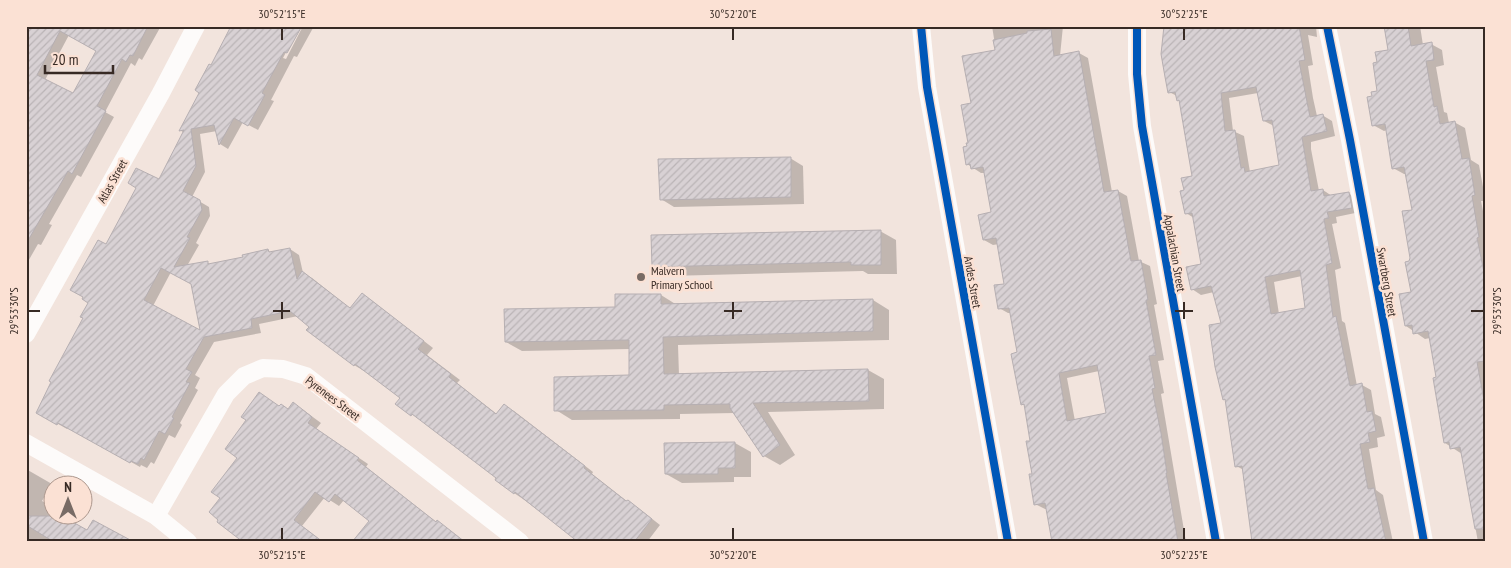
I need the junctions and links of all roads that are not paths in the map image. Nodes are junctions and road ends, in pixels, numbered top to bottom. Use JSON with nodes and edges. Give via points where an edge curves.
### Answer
{"nodes":[{"id":1,"x":196,"y":26,"type":"edge"},
{"id":2,"x":921,"y":26,"type":"edge"},
{"id":3,"x":1137,"y":26,"type":"edge"},
{"id":4,"x":1328,"y":26,"type":"edge"},
{"id":5,"x":26,"y":334,"type":"edge"},
{"id":6,"x":26,"y":443,"type":"edge"},
{"id":7,"x":156,"y":516,"type":"junction"},
{"id":8,"x":188,"y":542,"type":"edge"},
{"id":9,"x":520,"y":542,"type":"edge"},
{"id":10,"x":1008,"y":542,"type":"edge"},
{"id":11,"x":1216,"y":542,"type":"edge"},
{"id":12,"x":1424,"y":542,"type":"edge"}],
"edges":[{"from":1,"to":5,"type":"street","name":"Atlas Street"},
{"from":2,"to":10,"type":"street","name":"Andes Street","via":[[927,87]]},
{"from":3,"to":11,"type":"street","name":"Appalachian Street","via":[[1142,126]]},
{"from":4,"to":12,"type":"street","name":"Swartberg Street"},
{"from":6,"to":7,"type":"street"},
{"from":7,"to":8,"type":"street"},
{"from":7,"to":9,"type":"street","name":"Pyrenees Street","via":[[226,394],[244,376],[263,368],[282,369],[306,376]]}]}
